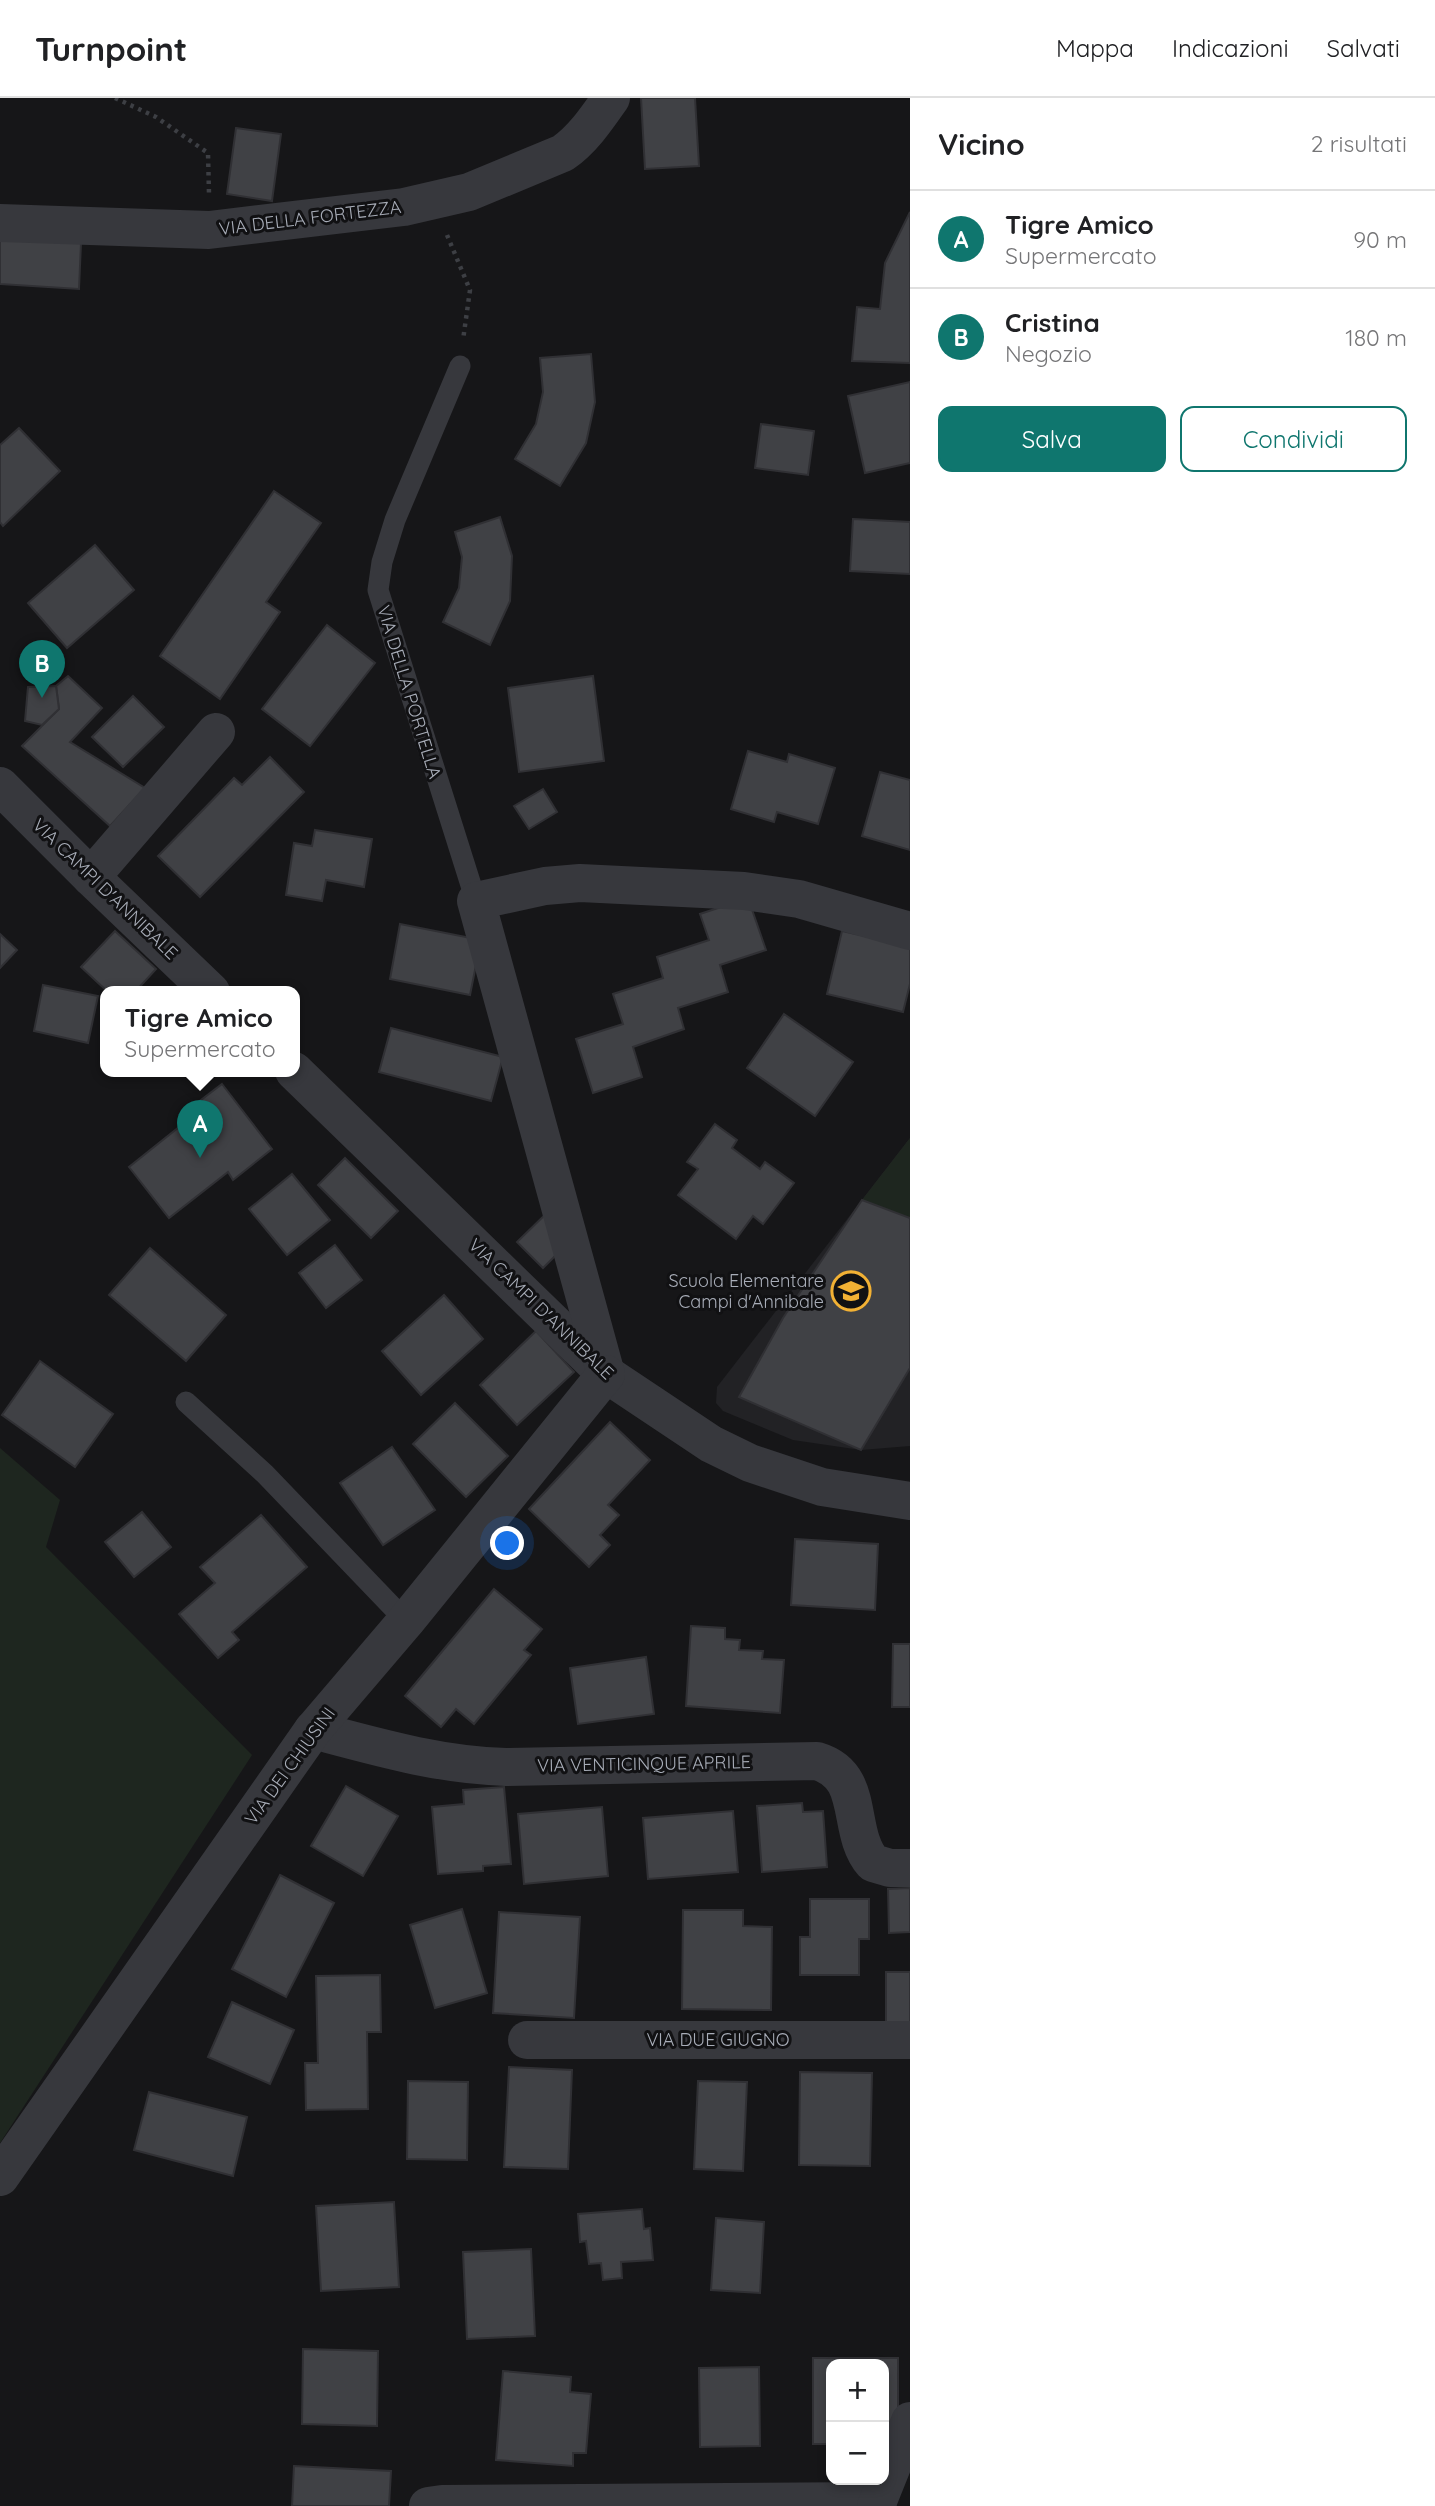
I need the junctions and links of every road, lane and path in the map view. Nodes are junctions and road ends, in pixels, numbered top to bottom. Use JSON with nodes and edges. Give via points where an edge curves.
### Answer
{"nodes":[{"id":1,"x":115,"y":98,"type":"edge"},
{"id":2,"x":604,"y":109,"type":"edge"},
{"id":3,"x":432,"y":202,"type":"junction"},
{"id":4,"x":0,"y":223,"type":"edge"},
{"id":5,"x":209,"y":230,"type":"junction"},
{"id":6,"x":460,"y":366,"type":"joint"},
{"id":7,"x":216,"y":732,"type":"dead end"},
{"id":8,"x":0,"y":786,"type":"edge"},
{"id":9,"x":91,"y":877,"type":"junction"},
{"id":10,"x":476,"y":901,"type":"junction"},
{"id":11,"x":910,"y":931,"type":"edge"},
{"id":12,"x":205,"y":986,"type":"edge"},
{"id":13,"x":300,"y":1076,"type":"edge"},
{"id":14,"x":606,"y":1374,"type":"junction"},
{"id":15,"x":186,"y":1402,"type":"dead end"},
{"id":16,"x":910,"y":1501,"type":"edge"},
{"id":17,"x":405,"y":1621,"type":"junction"},
{"id":18,"x":313,"y":1730,"type":"junction"},
{"id":19,"x":910,"y":1867,"type":"edge"},
{"id":20,"x":527,"y":2040,"type":"dead end"},
{"id":21,"x":910,"y":2040,"type":"edge"},
{"id":22,"x":0,"y":2177,"type":"edge"},
{"id":23,"x":910,"y":2421,"type":"edge"},
{"id":24,"x":877,"y":2503,"type":"edge"},
{"id":25,"x":428,"y":2506,"type":"edge"}],
"edges":[{"from":1,"to":5,"type":"path","via":[[156,117],[208,153]]},
{"from":2,"to":3,"type":"street","name":"VIA DELLA FORTEZZA","via":[[572,147],[551,160]]},
{"from":3,"to":5,"type":"street","name":"VIA DELLA FORTEZZA"},
{"from":3,"to":6,"type":"path","via":[[470,290]]},
{"from":4,"to":5,"type":"street","name":"VIA DELLA FORTEZZA"},
{"from":6,"to":10,"type":"lane","name":"VIA DELLA PORTELLA","via":[[395,520],[378,590]]},
{"from":7,"to":9,"type":"street"},
{"from":8,"to":9,"type":"street","name":"VIA CAMPI D'ANNIBALE"},
{"from":9,"to":12,"type":"street","name":"VIA CAMPI D'ANNIBALE"},
{"from":10,"to":11,"type":"street","via":[[580,883],[744,891],[799,899]]},
{"from":10,"to":14,"type":"street","name":"VIA DELLA PORTELLA"},
{"from":13,"to":14,"type":"street","name":"VIA CAMPI D'ANNIBALE"},
{"from":14,"to":16,"type":"street","name":"VIA CAMPI D'ANNIBALE","via":[[694,1434],[750,1463],[822,1487]]},
{"from":14,"to":17,"type":"street","name":"VIA DEI CHIUSINI"},
{"from":15,"to":17,"type":"lane","via":[[265,1474]]},
{"from":17,"to":18,"type":"street","name":"VIA DEI CHIUSINI"},
{"from":18,"to":19,"type":"street","name":"VIA VENTICINQUE APRILE","via":[[473,1766],[817,1761],[836,1768],[844,1779],[867,1857],[890,1868]]},
{"from":18,"to":22,"type":"street","name":"VIA DEI CHIUSINI"},
{"from":20,"to":21,"type":"street","name":"VIA DUE GIUGNO"},
{"from":23,"to":24,"type":"street"},
{"from":24,"to":25,"type":"street"}]}
